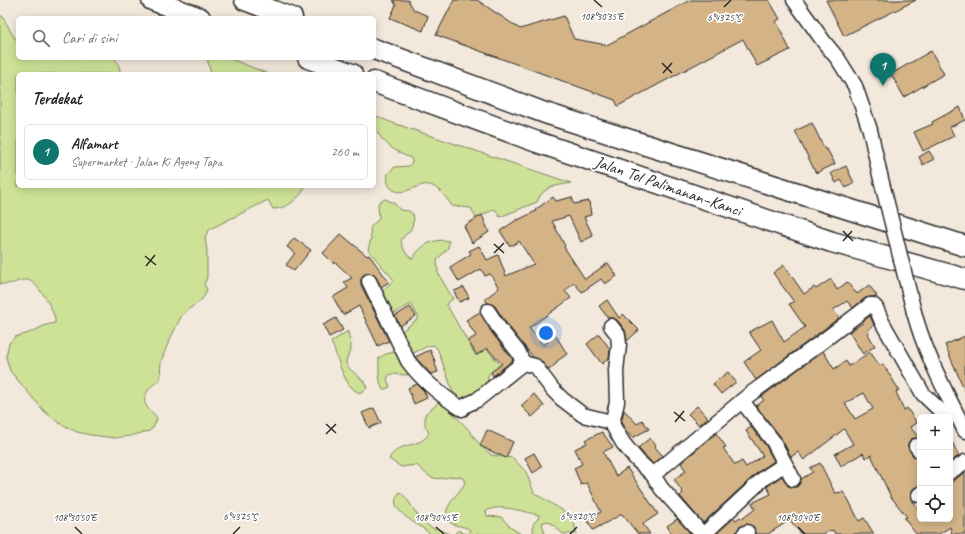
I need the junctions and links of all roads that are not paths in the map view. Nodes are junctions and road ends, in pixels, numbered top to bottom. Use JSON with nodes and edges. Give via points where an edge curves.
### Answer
{"nodes":[{"id":1,"x":152,"y":0,"type":"edge"},
{"id":2,"x":245,"y":0,"type":"edge"},
{"id":3,"x":794,"y":0,"type":"edge"},
{"id":4,"x":195,"y":16,"type":"edge"},
{"id":5,"x":287,"y":16,"type":"edge"},
{"id":6,"x":376,"y":50,"type":"edge"},
{"id":7,"x":314,"y":60,"type":"edge"},
{"id":8,"x":346,"y":72,"type":"edge"},
{"id":9,"x":376,"y":83,"type":"edge"},
{"id":10,"x":965,"y":246,"type":"edge"},
{"id":11,"x":965,"y":279,"type":"edge"},
{"id":12,"x":369,"y":281,"type":"dead end"},
{"id":13,"x":488,"y":311,"type":"dead end"},
{"id":14,"x":611,"y":326,"type":"dead end"},
{"id":15,"x":523,"y":363,"type":"junction"},
{"id":16,"x":742,"y":401,"type":"junction"},
{"id":17,"x":944,"y":414,"type":"edge"},
{"id":18,"x":953,"y":422,"type":"edge"},
{"id":19,"x":612,"y":424,"type":"junction"},
{"id":20,"x":965,"y":431,"type":"edge"},
{"id":21,"x":965,"y":462,"type":"edge"},
{"id":22,"x":785,"y":464,"type":"junction"},
{"id":23,"x":953,"y":470,"type":"edge"},
{"id":24,"x":653,"y":475,"type":"junction"},
{"id":25,"x":793,"y":479,"type":"dead end"},
{"id":26,"x":703,"y":534,"type":"edge"}],
"edges":[{"from":1,"to":4,"type":"highway"},
{"from":2,"to":5,"type":"highway"},
{"from":3,"to":20,"type":"street","bridge":true,"via":[[838,58],[855,86],[870,130],[921,338]]},
{"from":6,"to":10,"type":"highway","name":"Jalan Tol Palimanan–Kanci","via":[[544,114]]},
{"from":7,"to":8,"type":"highway"},
{"from":9,"to":11,"type":"highway","name":"Jalan Tol Palimanan–Kanci","via":[[538,142],[832,242]]},
{"from":12,"to":15,"type":"street","via":[[408,361],[445,398],[469,404]]},
{"from":13,"to":15,"type":"street","via":[[519,353]]},
{"from":14,"to":19,"type":"street","via":[[618,335],[620,345],[617,402]]},
{"from":15,"to":19,"type":"street","via":[[535,366],[553,390],[583,415]]},
{"from":16,"to":17,"type":"street","via":[[872,305],[923,394]]},
{"from":16,"to":22,"type":"street","via":[[773,442]]},
{"from":16,"to":24,"type":"street"},
{"from":18,"to":20,"type":"street"},
{"from":19,"to":24,"type":"street","via":[[623,443]]},
{"from":21,"to":23,"type":"street"},
{"from":22,"to":25,"type":"street"},
{"from":22,"to":26,"type":"street","via":[[764,478]]},
{"from":24,"to":26,"type":"street","via":[[661,488]]}]}
